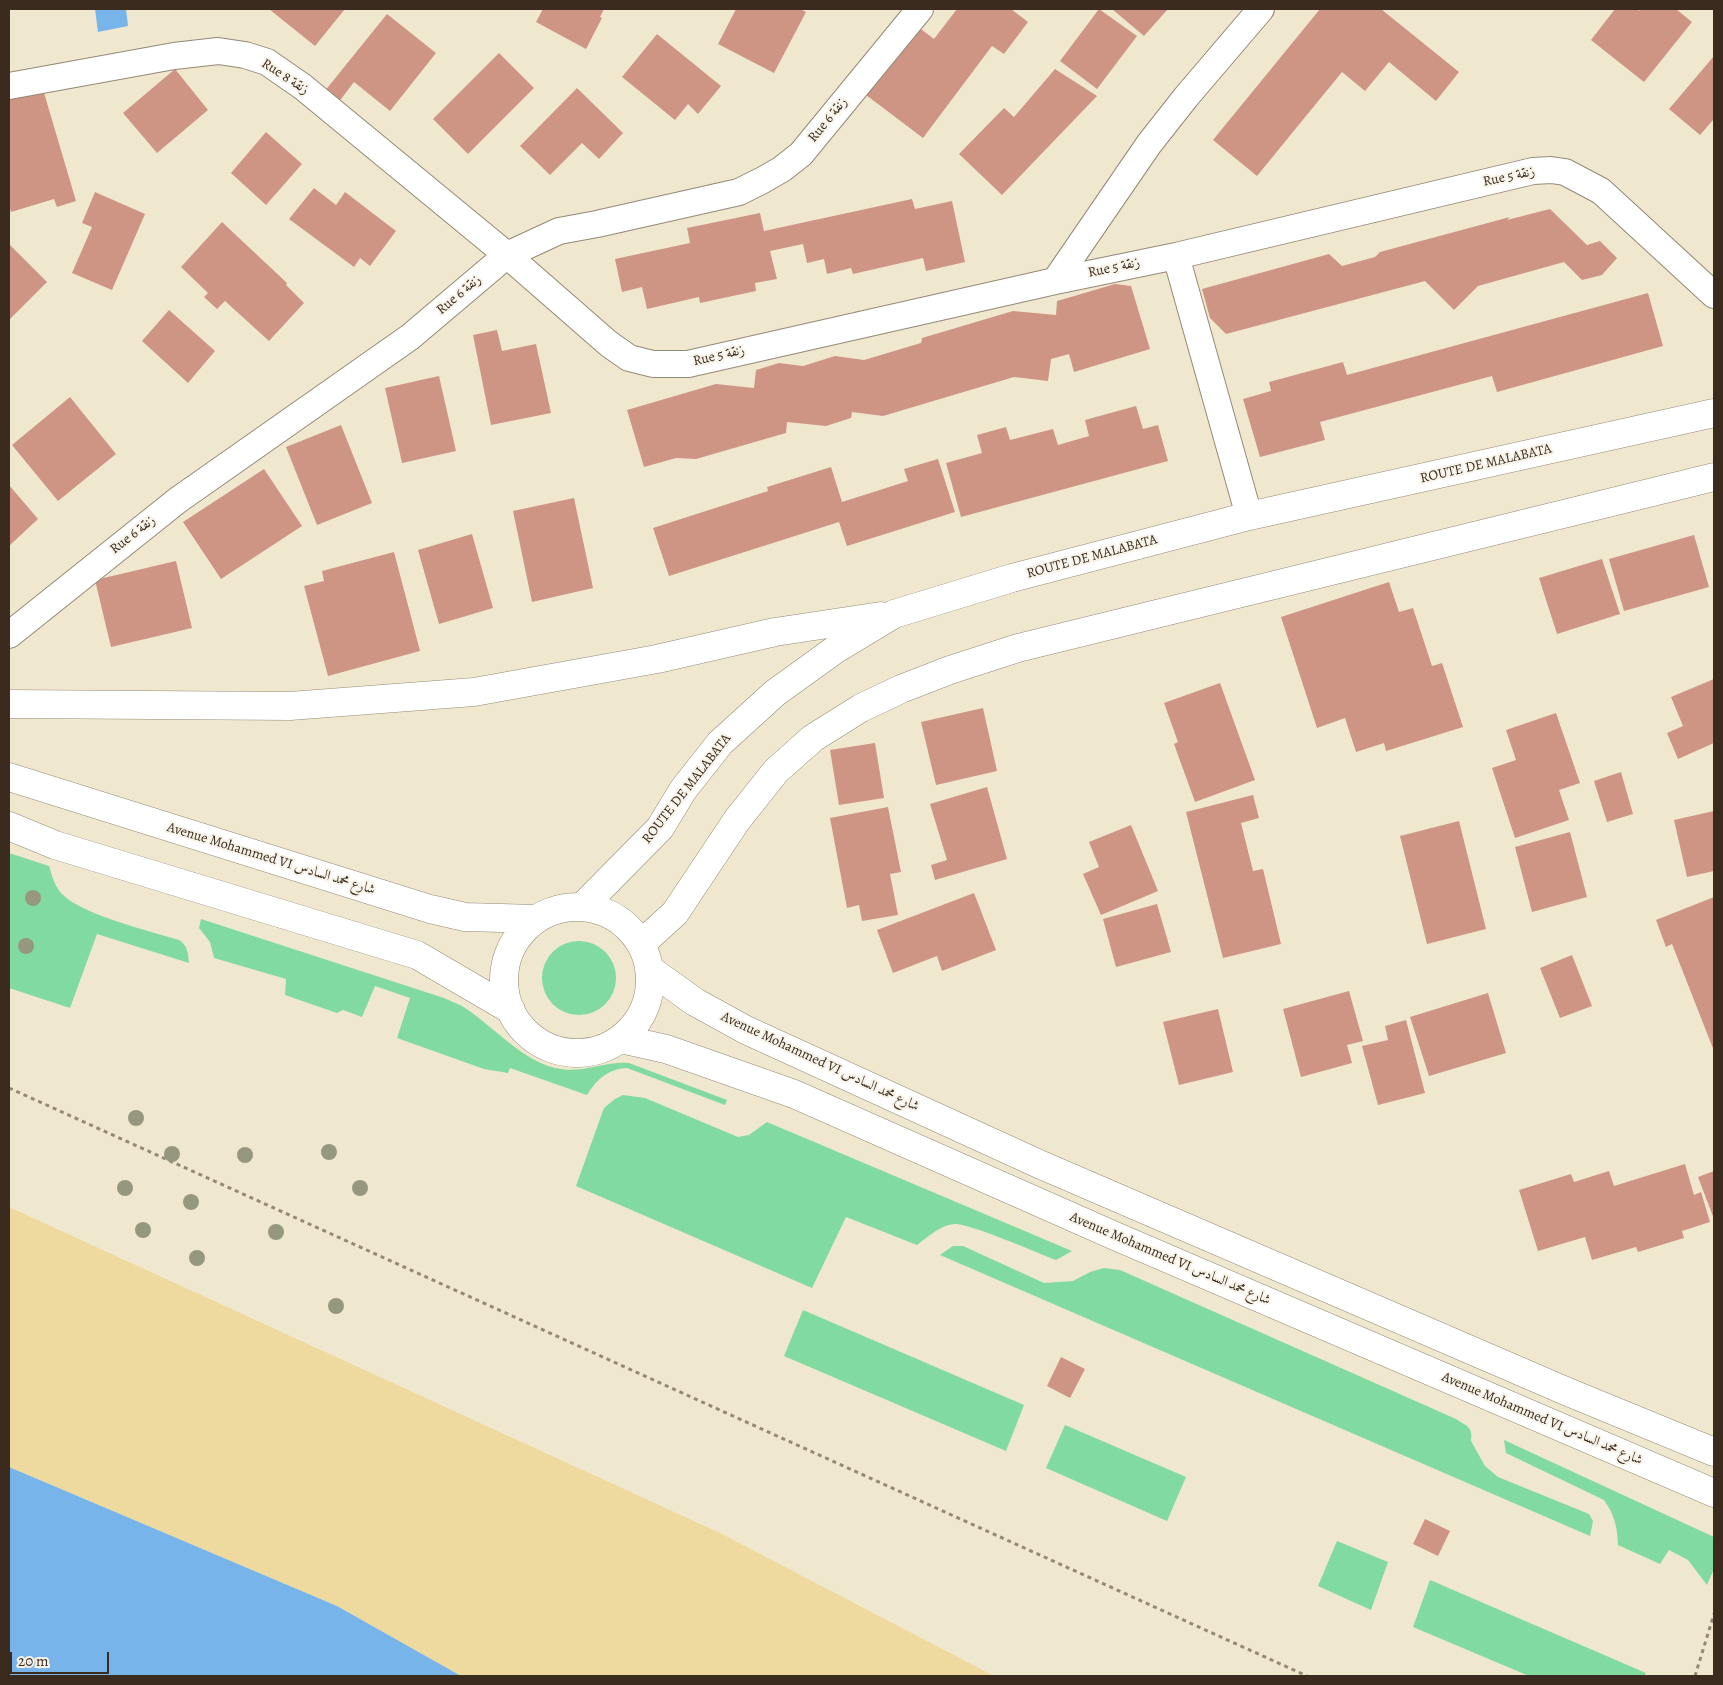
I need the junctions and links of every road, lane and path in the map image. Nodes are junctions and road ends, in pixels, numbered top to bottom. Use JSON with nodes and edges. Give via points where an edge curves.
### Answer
{"nodes":[{"id":1,"x":920,"y":9,"type":"edge"},
{"id":2,"x":1261,"y":9,"type":"edge"},
{"id":3,"x":9,"y":86,"type":"edge"},
{"id":4,"x":507,"y":255,"type":"junction"},
{"id":5,"x":1176,"y":256,"type":"junction"},
{"id":6,"x":1055,"y":281,"type":"junction"},
{"id":7,"x":1714,"y":295,"type":"edge"},
{"id":8,"x":1714,"y":413,"type":"edge"},
{"id":9,"x":1714,"y":477,"type":"edge"},
{"id":10,"x":1249,"y":516,"type":"junction"},
{"id":11,"x":894,"y":614,"type":"junction"},
{"id":12,"x":9,"y":635,"type":"edge"},
{"id":13,"x":9,"y":704,"type":"edge"},
{"id":14,"x":9,"y":777,"type":"edge"},
{"id":15,"x":9,"y":826,"type":"edge"},
{"id":16,"x":582,"y":907,"type":"junction"},
{"id":17,"x":536,"y":919,"type":"junction"},
{"id":18,"x":645,"y":956,"type":"junction"},
{"id":19,"x":511,"y":1010,"type":"junction"},
{"id":20,"x":621,"y":1038,"type":"junction"},
{"id":21,"x":9,"y":1088,"type":"edge"},
{"id":22,"x":1714,"y":1452,"type":"edge"},
{"id":23,"x":1714,"y":1493,"type":"edge"},
{"id":24,"x":1714,"y":1614,"type":"edge"},
{"id":25,"x":1712,"y":1625,"type":"edge"},
{"id":26,"x":1307,"y":1676,"type":"edge"},
{"id":27,"x":1694,"y":1676,"type":"edge"}],
"edges":[{"from":1,"to":4,"type":"street","name":"Rue 6 زنقة","via":[[801,154],[782,170],[739,192],[559,231]]},
{"from":2,"to":6,"type":"street","via":[[1149,144]]},
{"from":3,"to":4,"type":"street","name":"Rue 8 زنقة","via":[[201,53],[245,55],[267,62],[303,87]]},
{"from":4,"to":6,"type":"street","name":"Rue 5 زنقة","via":[[609,344],[629,358],[653,364],[688,364]]},
{"from":4,"to":12,"type":"street","name":"Rue 6 زنقة","via":[[410,337],[178,500]]},
{"from":5,"to":6,"type":"street","name":"Rue 5 زنقة"},
{"from":5,"to":7,"type":"street","name":"Rue 5 زنقة","via":[[1533,171],[1550,170],[1566,172],[1601,191]]},
{"from":5,"to":10,"type":"street"},
{"from":8,"to":10,"type":"main road","name":"ROUTE DE MALABATA"},
{"from":9,"to":18,"type":"main road","via":[[1018,648],[901,689],[861,708],[813,738],[776,771],[737,820]]},
{"from":10,"to":11,"type":"main road","name":"ROUTE DE MALABATA","via":[[1012,578]]},
{"from":11,"to":13,"type":"main road","via":[[775,632],[657,659],[474,692],[290,706]]},
{"from":11,"to":16,"type":"main road","name":"ROUTE DE MALABATA","via":[[836,649],[775,693],[720,743],[683,790],[660,828]]},
{"from":14,"to":17,"type":"main road","name":"Avenue Mohammed VI شارع محمد السادس","via":[[430,909],[465,917]]},
{"from":15,"to":19,"type":"main road","via":[[55,845],[417,955]]},
{"from":16,"to":17,"type":"main road","via":[[566,907]]},
{"from":16,"to":18,"type":"main road","via":[[600,910],[616,918],[630,930]]},
{"from":17,"to":19,"type":"main road","via":[[523,930],[507,959],[505,994]]},
{"from":18,"to":20,"type":"main road","via":[[650,988],[645,1007],[635,1025]]},
{"from":18,"to":22,"type":"main road","name":"Avenue Mohammed VI شارع محمد السادس","via":[[695,1002],[746,1030],[1039,1164]]},
{"from":19,"to":20,"type":"main road","via":[[520,1025],[550,1048],[587,1052],[605,1048]]},
{"from":20,"to":23,"type":"main road","name":"Avenue Mohammed VI شارع محمد السادس","via":[[666,1048],[794,1094],[1133,1244]]},
{"from":21,"to":26,"type":"path"},
{"from":24,"to":25,"type":"path"},
{"from":25,"to":27,"type":"path"}]}
